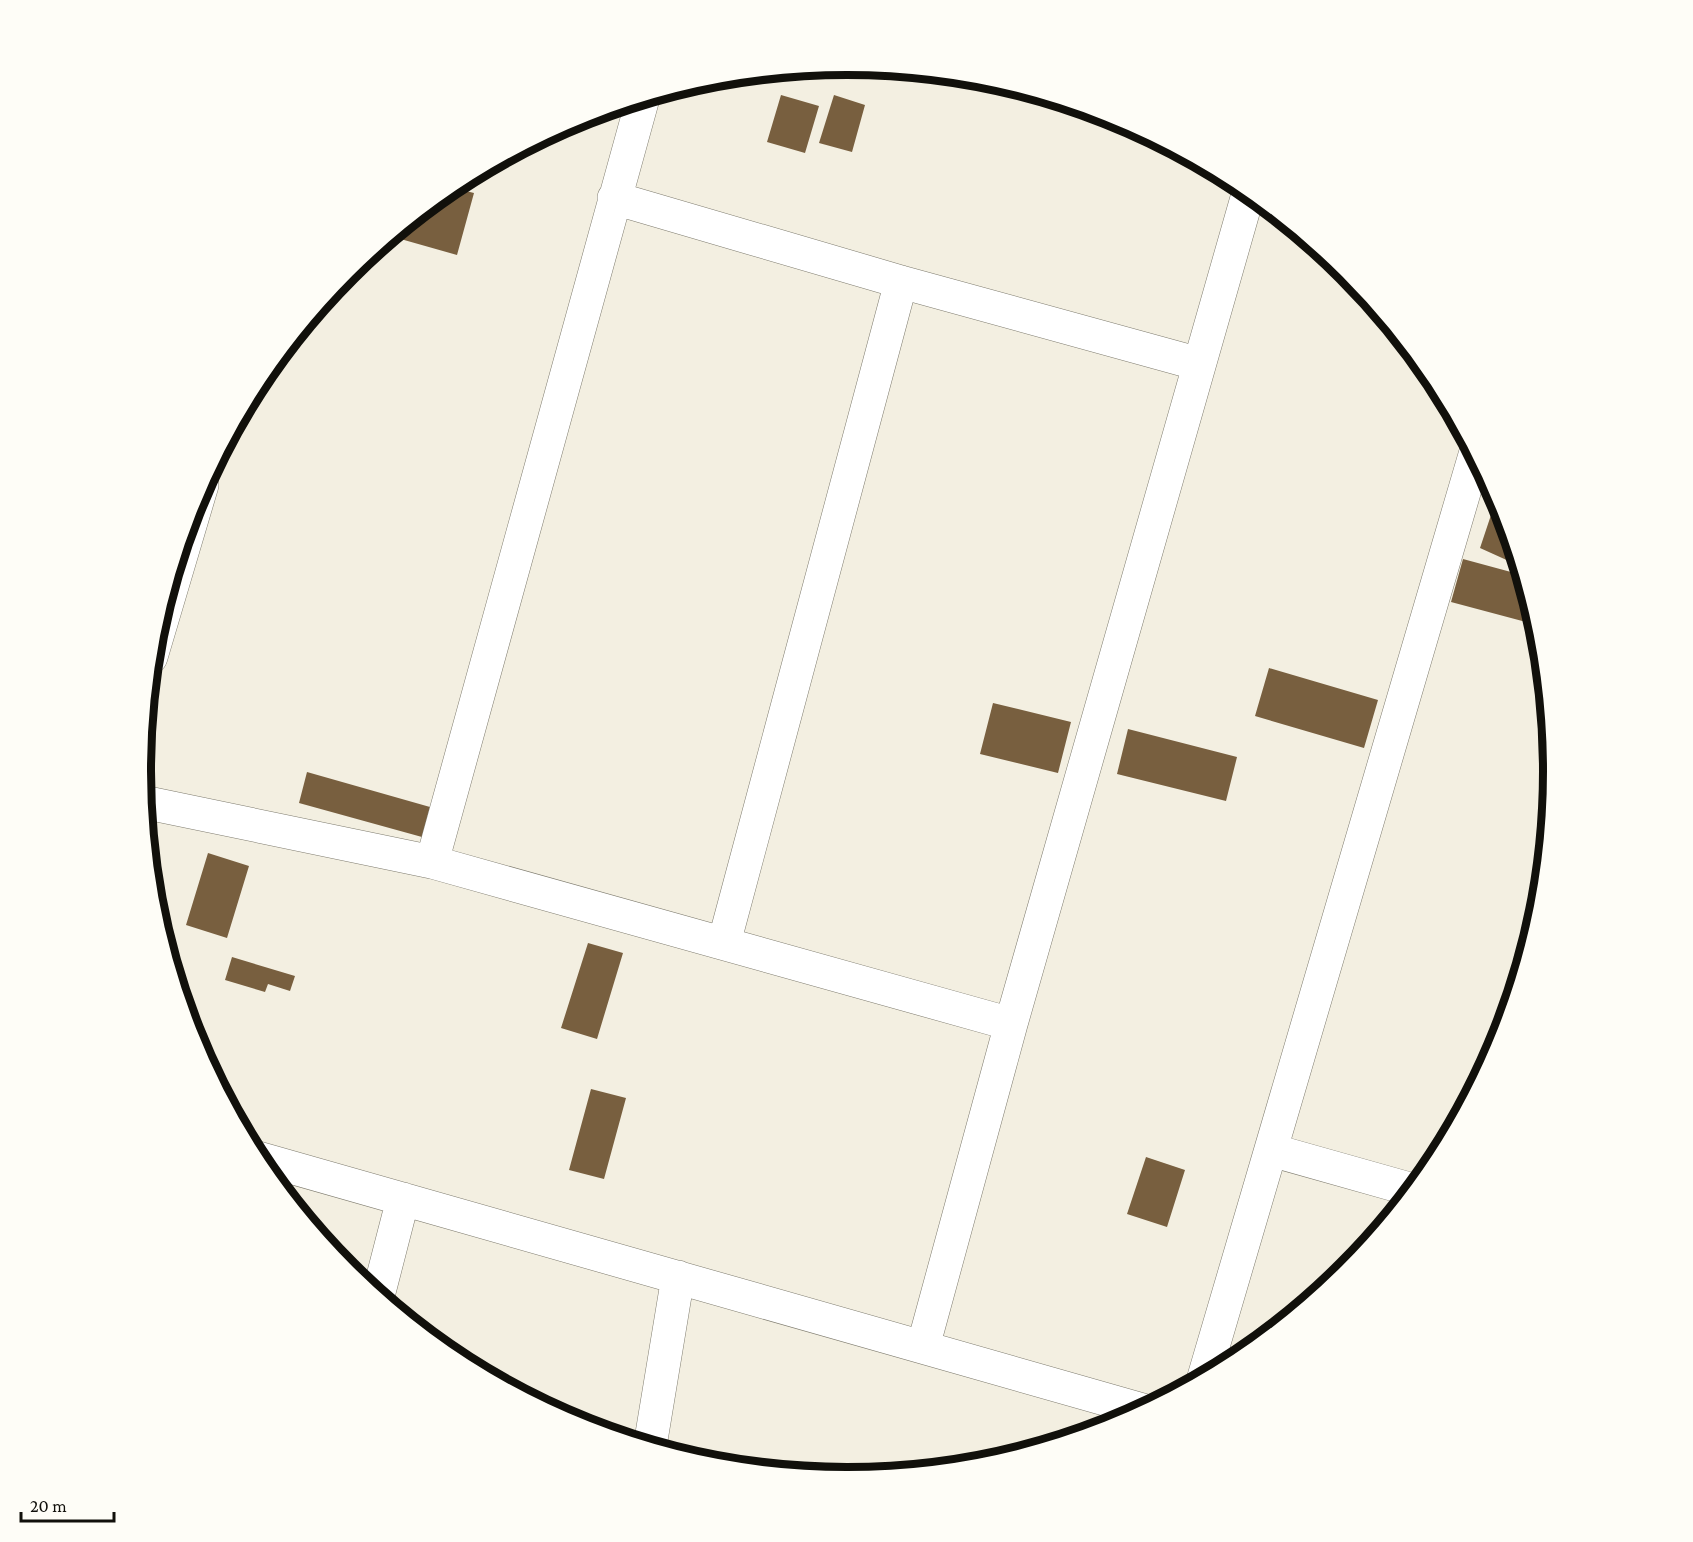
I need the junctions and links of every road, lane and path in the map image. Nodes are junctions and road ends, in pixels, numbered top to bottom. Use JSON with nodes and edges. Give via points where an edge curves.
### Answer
{"nodes":[{"id":1,"x":640,"y":107,"type":"edge"},
{"id":2,"x":614,"y":198,"type":"junction"},
{"id":3,"x":1245,"y":201,"type":"edge"},
{"id":4,"x":901,"y":282,"type":"junction"},
{"id":5,"x":1199,"y":364,"type":"junction"},
{"id":6,"x":1472,"y":465,"type":"edge"},
{"id":7,"x":152,"y":804,"type":"edge"},
{"id":8,"x":432,"y":862,"type":"junction"},
{"id":9,"x":723,"y":943,"type":"junction"},
{"id":10,"x":1011,"y":1024,"type":"junction"},
{"id":11,"x":1271,"y":1150,"type":"junction"},
{"id":12,"x":270,"y":1161,"type":"edge"},
{"id":13,"x":1404,"y":1188,"type":"edge"},
{"id":14,"x":403,"y":1199,"type":"junction"},
{"id":15,"x":678,"y":1277,"type":"junction"},
{"id":16,"x":380,"y":1287,"type":"edge"},
{"id":17,"x":923,"y":1347,"type":"junction"},
{"id":18,"x":1207,"y":1366,"type":"edge"},
{"id":19,"x":1130,"y":1406,"type":"edge"},
{"id":20,"x":651,"y":1439,"type":"edge"}],
"edges":[{"from":1,"to":2,"type":"street"},
{"from":2,"to":4,"type":"street"},
{"from":2,"to":8,"type":"street"},
{"from":3,"to":5,"type":"street"},
{"from":4,"to":5,"type":"street"},
{"from":4,"to":9,"type":"street"},
{"from":5,"to":10,"type":"street"},
{"from":6,"to":11,"type":"street"},
{"from":7,"to":8,"type":"street"},
{"from":8,"to":9,"type":"street"},
{"from":9,"to":10,"type":"street"},
{"from":10,"to":17,"type":"street"},
{"from":11,"to":13,"type":"street"},
{"from":11,"to":18,"type":"street"},
{"from":12,"to":14,"type":"street"},
{"from":14,"to":15,"type":"street"},
{"from":14,"to":16,"type":"street"},
{"from":15,"to":17,"type":"street"},
{"from":15,"to":20,"type":"street"},
{"from":17,"to":19,"type":"street"}]}
